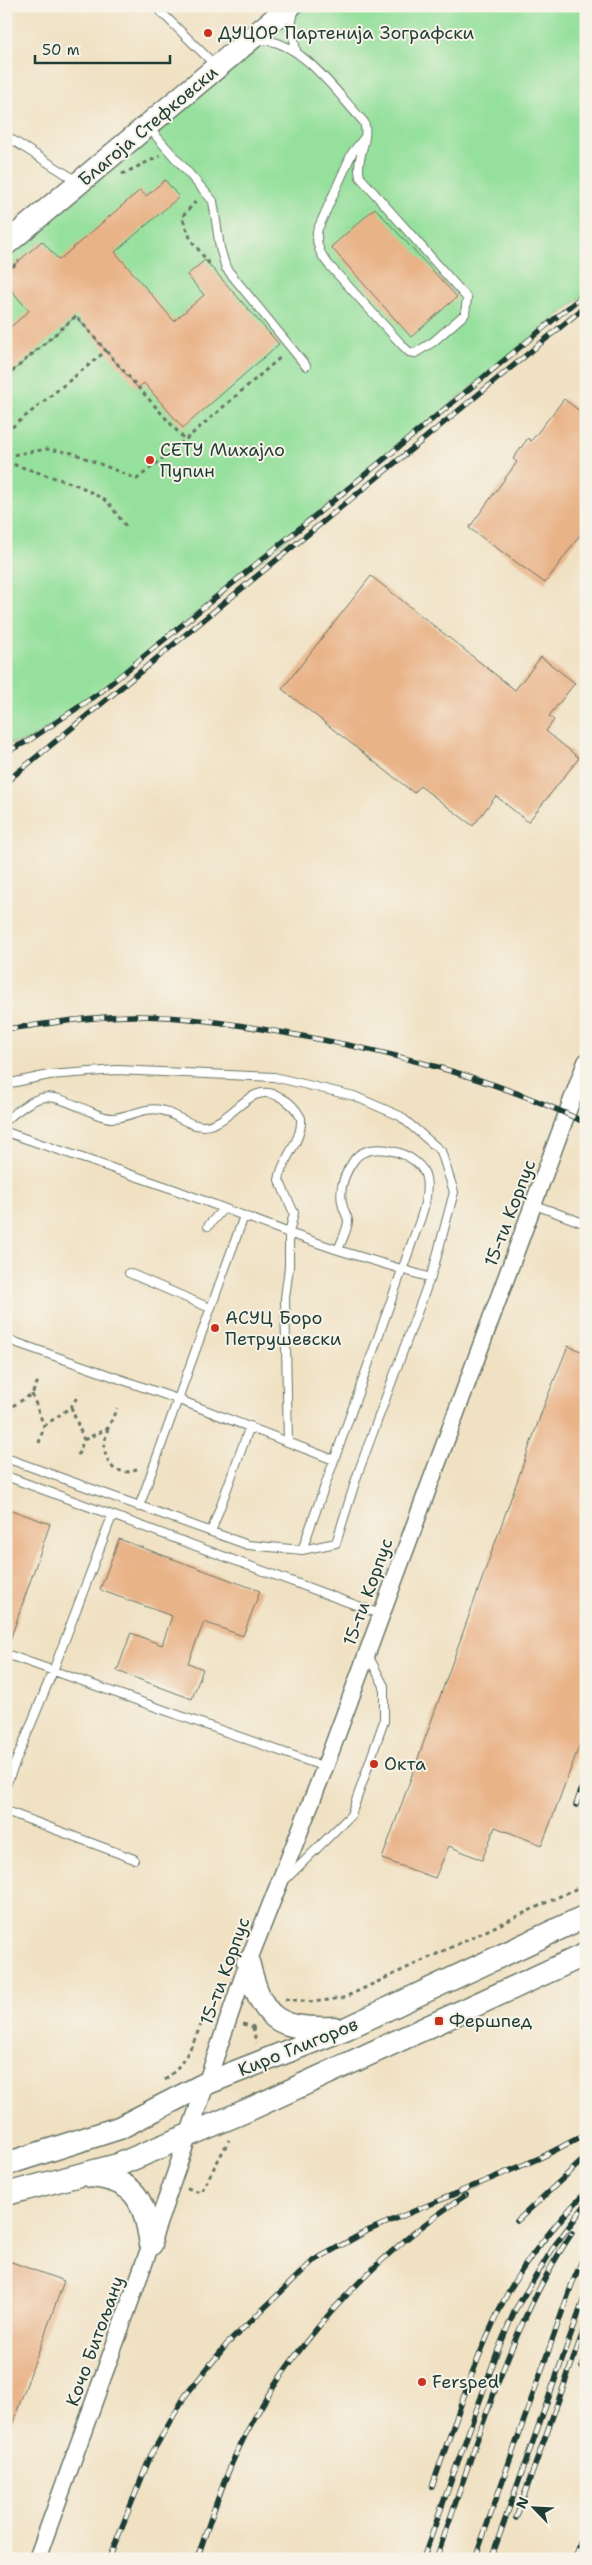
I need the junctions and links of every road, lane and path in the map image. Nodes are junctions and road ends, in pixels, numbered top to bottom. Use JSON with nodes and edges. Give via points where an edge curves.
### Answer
{"nodes":[{"id":1,"x":156,"y":6,"type":"edge"},
{"id":2,"x":290,"y":6,"type":"edge"},
{"id":3,"x":295,"y":6,"type":"edge"},
{"id":4,"x":239,"y":49,"type":"junction"},
{"id":5,"x":296,"y":50,"type":"junction"},
{"id":6,"x":217,"y":68,"type":"junction"},
{"id":7,"x":148,"y":126,"type":"junction"},
{"id":8,"x":6,"y":136,"type":"edge"},
{"id":9,"x":364,"y":138,"type":"junction"},
{"id":10,"x":166,"y":162,"type":"dead end"},
{"id":11,"x":118,"y":176,"type":"dead end"},
{"id":12,"x":80,"y":183,"type":"junction"},
{"id":13,"x":195,"y":198,"type":"dead end"},
{"id":14,"x":13,"y":252,"type":"edge"},
{"id":15,"x":212,"y":268,"type":"dead end"},
{"id":16,"x":6,"y":272,"type":"edge"},
{"id":17,"x":106,"y":351,"type":"junction"},
{"id":18,"x":287,"y":352,"type":"dead end"},
{"id":19,"x":306,"y":366,"type":"dead end"},
{"id":20,"x":6,"y":377,"type":"edge"},
{"id":21,"x":6,"y":432,"type":"edge"},
{"id":22,"x":185,"y":440,"type":"junction"},
{"id":23,"x":6,"y":456,"type":"edge"},
{"id":24,"x":6,"y":462,"type":"edge"},
{"id":25,"x":127,"y":528,"type":"dead end"},
{"id":26,"x":586,"y":1062,"type":"edge"},
{"id":27,"x":278,"y":1078,"type":"junction"},
{"id":28,"x":10,"y":1084,"type":"edge"},
{"id":29,"x":6,"y":1091,"type":"edge"},
{"id":30,"x":273,"y":1094,"type":"junction"},
{"id":31,"x":6,"y":1120,"type":"edge"},
{"id":32,"x":6,"y":1132,"type":"edge"},
{"id":33,"x":535,"y":1206,"type":"junction"},
{"id":34,"x":223,"y":1209,"type":"junction"},
{"id":35,"x":244,"y":1216,"type":"junction"},
{"id":36,"x":586,"y":1224,"type":"edge"},
{"id":37,"x":208,"y":1226,"type":"dead end"},
{"id":38,"x":289,"y":1234,"type":"junction"},
{"id":39,"x":338,"y":1250,"type":"junction"},
{"id":40,"x":402,"y":1269,"type":"junction"},
{"id":41,"x":129,"y":1273,"type":"dead end"},
{"id":42,"x":431,"y":1278,"type":"junction"},
{"id":43,"x":210,"y":1308,"type":"junction"},
{"id":44,"x":6,"y":1339,"type":"edge"},
{"id":45,"x":39,"y":1379,"type":"dead end"},
{"id":46,"x":32,"y":1394,"type":"junction"},
{"id":47,"x":79,"y":1394,"type":"dead end"},
{"id":48,"x":177,"y":1399,"type":"junction"},
{"id":49,"x":71,"y":1408,"type":"junction"},
{"id":50,"x":117,"y":1408,"type":"dead end"},
{"id":51,"x":6,"y":1410,"type":"edge"},
{"id":52,"x":44,"y":1426,"type":"junction"},
{"id":53,"x":250,"y":1426,"type":"junction"},
{"id":54,"x":108,"y":1428,"type":"junction"},
{"id":55,"x":84,"y":1440,"type":"junction"},
{"id":56,"x":288,"y":1442,"type":"junction"},
{"id":57,"x":39,"y":1444,"type":"dead end"},
{"id":58,"x":158,"y":1454,"type":"junction"},
{"id":59,"x":77,"y":1457,"type":"dead end"},
{"id":60,"x":6,"y":1458,"type":"edge"},
{"id":61,"x":334,"y":1460,"type":"junction"},
{"id":62,"x":6,"y":1476,"type":"edge"},
{"id":63,"x":139,"y":1507,"type":"junction"},
{"id":64,"x":112,"y":1516,"type":"junction"},
{"id":65,"x":211,"y":1532,"type":"junction"},
{"id":66,"x":302,"y":1550,"type":"junction"},
{"id":67,"x":380,"y":1614,"type":"junction"},
{"id":68,"x":367,"y":1652,"type":"junction"},
{"id":69,"x":6,"y":1654,"type":"edge"},
{"id":70,"x":53,"y":1671,"type":"junction"},
{"id":71,"x":325,"y":1767,"type":"junction"},
{"id":72,"x":6,"y":1785,"type":"edge"},
{"id":73,"x":6,"y":1811,"type":"edge"},
{"id":74,"x":134,"y":1859,"type":"dead end"},
{"id":75,"x":586,"y":1884,"type":"edge"},
{"id":76,"x":279,"y":1886,"type":"junction"},
{"id":77,"x":586,"y":1916,"type":"edge"},
{"id":78,"x":586,"y":1954,"type":"edge"},
{"id":79,"x":248,"y":1962,"type":"junction"},
{"id":80,"x":267,"y":2011,"type":"junction"},
{"id":81,"x":205,"y":2012,"type":"dead end"},
{"id":82,"x":228,"y":2020,"type":"junction"},
{"id":83,"x":347,"y":2028,"type":"junction"},
{"id":84,"x":163,"y":2082,"type":"dead end"},
{"id":85,"x":206,"y":2084,"type":"junction"},
{"id":86,"x":188,"y":2136,"type":"junction"},
{"id":87,"x":6,"y":2164,"type":"edge"},
{"id":88,"x":84,"y":2176,"type":"junction"},
{"id":89,"x":6,"y":2194,"type":"edge"},
{"id":90,"x":151,"y":2244,"type":"junction"},
{"id":91,"x":37,"y":2559,"type":"edge"}],
"edges":[{"from":1,"to":6,"type":"lane"},
{"from":2,"to":4,"type":"street","name":"Благоја Стефковски"},
{"from":3,"to":5,"type":"lane","via":[[291,26]]},
{"from":4,"to":5,"type":"lane","via":[[262,40],[278,42]]},
{"from":4,"to":6,"type":"street","name":"Благоја Стефковски"},
{"from":5,"to":9,"type":"lane","via":[[364,122]]},
{"from":6,"to":7,"type":"street","name":"Благоја Стефковски"},
{"from":7,"to":12,"type":"street","name":"Благоја Стефковски"},
{"from":7,"to":19,"type":"lane","via":[[213,201],[226,268]]},
{"from":8,"to":12,"type":"lane"},
{"from":9,"to":9,"type":"lane","via":[[352,153],[317,231],[317,244],[321,255],[336,272],[403,346],[415,353],[465,314],[467,298],[360,177],[357,166]]},
{"from":10,"to":11,"type":"path","via":[[160,156]]},
{"from":12,"to":14,"type":"street","name":"Благоја Стефковски"},
{"from":13,"to":15,"type":"path","via":[[197,200],[182,216],[191,240]]},
{"from":14,"to":16,"type":"path"},
{"from":17,"to":20,"type":"path","via":[[76,316]]},
{"from":17,"to":21,"type":"path"},
{"from":17,"to":22,"type":"path"},
{"from":18,"to":22,"type":"path"},
{"from":22,"to":23,"type":"path","via":[[137,479],[73,453],[47,448]]},
{"from":24,"to":25,"type":"path","via":[[80,486],[108,502]]},
{"from":26,"to":33,"type":"street","name":"15-ти Корпус"},
{"from":27,"to":28,"type":"lane","via":[[117,1070],[49,1075]]},
{"from":27,"to":30,"type":"lane"},
{"from":27,"to":42,"type":"lane","via":[[354,1096],[400,1116],[441,1151],[454,1192]]},
{"from":28,"to":29,"type":"lane"},
{"from":30,"to":31,"type":"lane","via":[[261,1093],[250,1098],[215,1123],[203,1126],[160,1110],[103,1118],[61,1098],[41,1096]]},
{"from":30,"to":38,"type":"lane","via":[[288,1102],[301,1118],[298,1136],[286,1156],[279,1180],[294,1212]]},
{"from":32,"to":34,"type":"lane"},
{"from":33,"to":36,"type":"lane"},
{"from":33,"to":67,"type":"street","name":"15-ти Корпус"},
{"from":34,"to":35,"type":"lane"},
{"from":34,"to":37,"type":"lane"},
{"from":35,"to":38,"type":"lane"},
{"from":35,"to":43,"type":"lane"},
{"from":38,"to":39,"type":"lane"},
{"from":38,"to":56,"type":"lane","via":[[289,1267],[284,1298]]},
{"from":39,"to":40,"type":"lane"},
{"from":39,"to":40,"type":"lane","via":[[348,1221],[342,1205],[341,1184],[354,1158],[372,1149],[391,1149],[412,1158],[426,1176],[427,1194]]},
{"from":40,"to":42,"type":"lane"},
{"from":40,"to":61,"type":"lane"},
{"from":41,"to":43,"type":"lane"},
{"from":42,"to":66,"type":"lane","via":[[358,1473],[336,1543]]},
{"from":43,"to":48,"type":"lane"},
{"from":44,"to":48,"type":"lane"},
{"from":45,"to":46,"type":"path"},
{"from":46,"to":51,"type":"path"},
{"from":46,"to":52,"type":"path"},
{"from":47,"to":49,"type":"path"},
{"from":48,"to":53,"type":"lane"},
{"from":48,"to":58,"type":"lane"},
{"from":49,"to":52,"type":"path"},
{"from":49,"to":55,"type":"path"},
{"from":50,"to":54,"type":"path"},
{"from":52,"to":57,"type":"path"},
{"from":53,"to":56,"type":"lane"},
{"from":53,"to":65,"type":"lane"},
{"from":54,"to":55,"type":"path"},
{"from":54,"to":58,"type":"path","via":[[103,1446],[107,1462],[115,1470],[128,1472],[141,1468]]},
{"from":55,"to":59,"type":"path"},
{"from":56,"to":61,"type":"lane"},
{"from":58,"to":63,"type":"lane"},
{"from":60,"to":63,"type":"lane"},
{"from":61,"to":66,"type":"lane"},
{"from":62,"to":64,"type":"lane"},
{"from":63,"to":65,"type":"lane"},
{"from":64,"to":67,"type":"lane"},
{"from":64,"to":70,"type":"lane"},
{"from":65,"to":66,"type":"lane","via":[[248,1545]]},
{"from":67,"to":68,"type":"street","name":"15-ти Корпус"},
{"from":68,"to":71,"type":"street","name":"15-ти Корпус"},
{"from":68,"to":76,"type":"lane","via":[[384,1686],[384,1721],[351,1815]]},
{"from":69,"to":70,"type":"lane"},
{"from":70,"to":71,"type":"lane"},
{"from":70,"to":72,"type":"lane"},
{"from":71,"to":76,"type":"street","name":"15-ти Корпус"},
{"from":73,"to":74,"type":"lane"},
{"from":75,"to":80,"type":"path","via":[[343,1998],[313,2002],[278,1998]]},
{"from":76,"to":79,"type":"street","name":"15-ти Корпус"},
{"from":77,"to":83,"type":"street","name":"Киро Глигоров"},
{"from":78,"to":86,"type":"street","name":"Киро Глигоров"},
{"from":79,"to":80,"type":"street","via":[[255,1989]]},
{"from":79,"to":82,"type":"street","name":"15-ти Корпус"},
{"from":80,"to":82,"type":"path","via":[[253,2027]]},
{"from":80,"to":83,"type":"street","via":[[292,2026]]},
{"from":81,"to":84,"type":"path","via":[[186,2056]]},
{"from":82,"to":85,"type":"street","name":"15-ти Корпус"},
{"from":83,"to":85,"type":"street","name":"Киро Глигоров"},
{"from":85,"to":86,"type":"street","name":"15-ти Корпус"},
{"from":85,"to":87,"type":"street","name":"Киро Глигоров","via":[[119,2128]]},
{"from":86,"to":88,"type":"street","name":"Киро Глигоров"},
{"from":86,"to":90,"type":"street","name":"Кочо Битољану"},
{"from":88,"to":89,"type":"street","name":"Киро Глигоров"},
{"from":88,"to":90,"type":"street","via":[[113,2180],[133,2191],[148,2222]]},
{"from":90,"to":91,"type":"street","name":"Кочо Битољану"}]}
